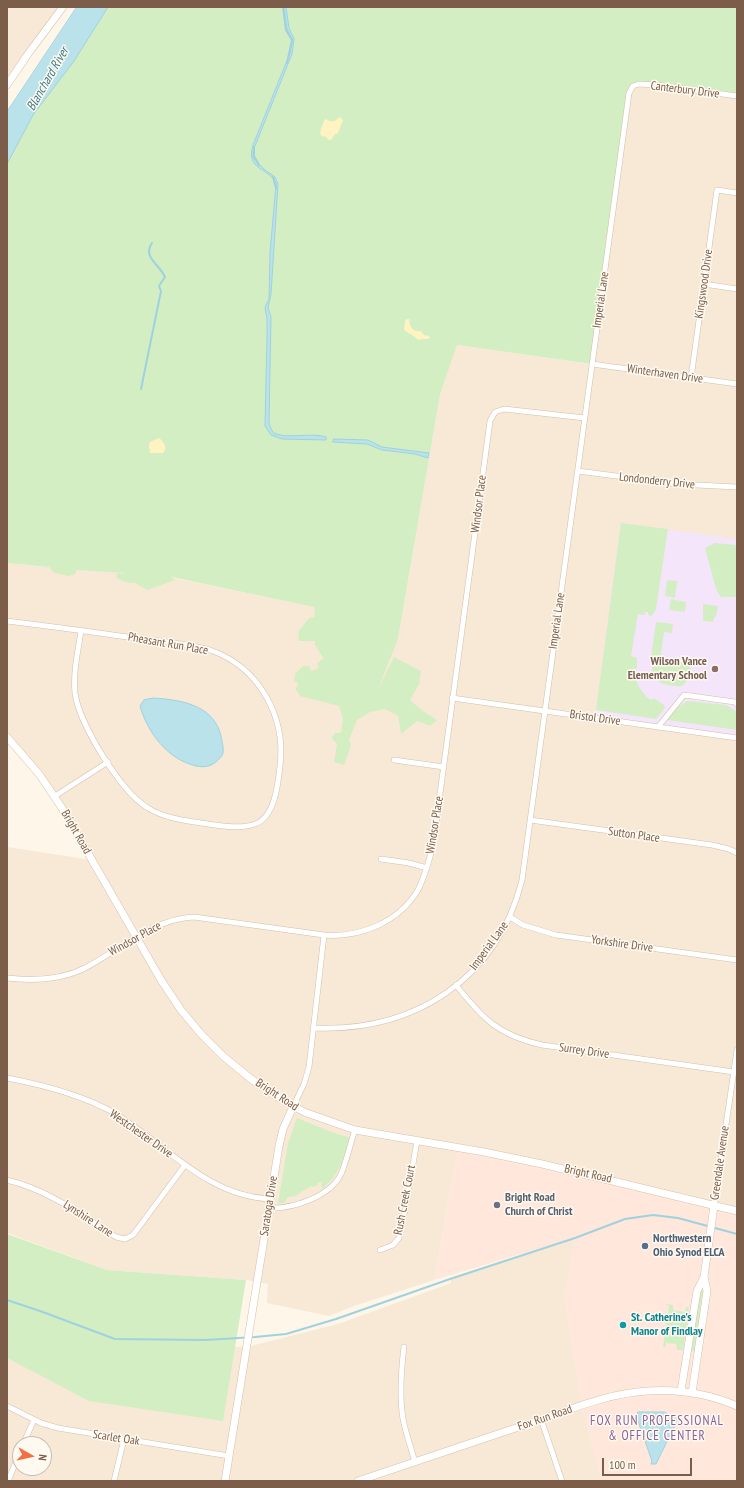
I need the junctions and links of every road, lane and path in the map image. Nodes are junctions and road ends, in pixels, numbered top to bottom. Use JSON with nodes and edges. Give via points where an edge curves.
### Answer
{"nodes":[{"id":1,"x":63,"y":7,"type":"edge"},
{"id":2,"x":7,"y":85,"type":"edge"},
{"id":3,"x":633,"y":86,"type":"joint"},
{"id":4,"x":737,"y":96,"type":"edge"},
{"id":5,"x":737,"y":192,"type":"edge"},
{"id":6,"x":704,"y":284,"type":"junction"},
{"id":7,"x":737,"y":289,"type":"edge"},
{"id":8,"x":592,"y":364,"type":"junction"},
{"id":9,"x":691,"y":378,"type":"junction"},
{"id":10,"x":737,"y":384,"type":"edge"},
{"id":11,"x":585,"y":418,"type":"junction"},
{"id":12,"x":578,"y":471,"type":"junction"},
{"id":13,"x":737,"y":488,"type":"edge"},
{"id":14,"x":7,"y":621,"type":"edge"},
{"id":15,"x":81,"y":631,"type":"junction"},
{"id":16,"x":452,"y":698,"type":"junction"},
{"id":17,"x":737,"y":704,"type":"edge"},
{"id":18,"x":545,"y":711,"type":"junction"},
{"id":19,"x":658,"y":727,"type":"junction"},
{"id":20,"x":7,"y":737,"type":"edge"},
{"id":21,"x":737,"y":738,"type":"edge"},
{"id":22,"x":394,"y":760,"type":"dead end"},
{"id":23,"x":108,"y":762,"type":"junction"},
{"id":24,"x":444,"y":767,"type":"junction"},
{"id":25,"x":54,"y":796,"type":"junction"},
{"id":26,"x":530,"y":820,"type":"junction"},
{"id":27,"x":737,"y":853,"type":"edge"},
{"id":28,"x":381,"y":859,"type":"dead end"},
{"id":29,"x":427,"y":868,"type":"junction"},
{"id":30,"x":510,"y":917,"type":"junction"},
{"id":31,"x":324,"y":935,"type":"junction"},
{"id":32,"x":136,"y":937,"type":"junction"},
{"id":33,"x":737,"y":960,"type":"edge"},
{"id":34,"x":7,"y":978,"type":"edge"},
{"id":35,"x":456,"y":985,"type":"junction"},
{"id":36,"x":314,"y":1028,"type":"junction"},
{"id":37,"x":737,"y":1050,"type":"edge"},
{"id":38,"x":734,"y":1072,"type":"junction"},
{"id":39,"x":7,"y":1078,"type":"edge"},
{"id":40,"x":293,"y":1107,"type":"junction"},
{"id":41,"x":355,"y":1130,"type":"junction"},
{"id":42,"x":417,"y":1141,"type":"junction"},
{"id":43,"x":185,"y":1165,"type":"junction"},
{"id":44,"x":7,"y":1180,"type":"edge"},
{"id":45,"x":270,"y":1199,"type":"junction"},
{"id":46,"x":714,"y":1206,"type":"junction"},
{"id":47,"x":269,"y":1208,"type":"junction"},
{"id":48,"x":737,"y":1212,"type":"edge"},
{"id":49,"x":380,"y":1250,"type":"dead end"},
{"id":50,"x":704,"y":1277,"type":"junction"},
{"id":51,"x":404,"y":1347,"type":"dead end"},
{"id":52,"x":681,"y":1391,"type":"junction"},
{"id":53,"x":692,"y":1393,"type":"junction"},
{"id":54,"x":7,"y":1406,"type":"edge"},
{"id":55,"x":737,"y":1406,"type":"edge"},
{"id":56,"x":541,"y":1419,"type":"junction"},
{"id":57,"x":34,"y":1420,"type":"junction"},
{"id":58,"x":27,"y":1436,"type":"edge"},
{"id":59,"x":124,"y":1439,"type":"junction"},
{"id":60,"x":229,"y":1456,"type":"junction"},
{"id":61,"x":415,"y":1462,"type":"junction"},
{"id":62,"x":12,"y":1471,"type":"edge"},
{"id":63,"x":8,"y":1481,"type":"edge"},
{"id":64,"x":114,"y":1481,"type":"edge"},
{"id":65,"x":225,"y":1481,"type":"edge"},
{"id":66,"x":358,"y":1481,"type":"edge"},
{"id":67,"x":562,"y":1481,"type":"edge"}],
"edges":[{"from":1,"to":2,"type":"street"},
{"from":3,"to":4,"type":"street","name":"Canterbury Drive","via":[[657,85]]},
{"from":3,"to":8,"type":"street","name":"Imperial Lane","via":[[629,97]]},
{"from":5,"to":6,"type":"street","name":"Kingswood Drive","via":[[717,190]]},
{"from":6,"to":7,"type":"street"},
{"from":6,"to":9,"type":"street","name":"Kingswood Drive"},
{"from":8,"to":9,"type":"street","name":"Winterhaven Drive"},
{"from":8,"to":11,"type":"street","name":"Imperial Lane"},
{"from":9,"to":10,"type":"street","name":"Winterhaven Drive"},
{"from":11,"to":12,"type":"street","name":"Imperial Lane"},
{"from":11,"to":16,"type":"street","name":"Windsor Place","via":[[504,409],[492,416]]},
{"from":12,"to":13,"type":"street","name":"Londonderry Drive","via":[[677,484]]},
{"from":12,"to":18,"type":"street","name":"Imperial Lane"},
{"from":14,"to":15,"type":"street","name":"Pheasant Run Place"},
{"from":15,"to":23,"type":"street","name":"Pheasant Run Place","via":[[75,675],[77,702],[86,727]]},
{"from":15,"to":23,"type":"street","name":"Pheasant Run Place","via":[[193,646],[218,654],[241,667],[260,686],[273,709],[281,743],[274,801],[261,821],[249,825],[226,826],[190,821],[168,817],[152,810],[128,791]]},
{"from":16,"to":18,"type":"street","name":"Bristol Drive"},
{"from":16,"to":24,"type":"street","name":"Windsor Place"},
{"from":17,"to":19,"type":"street","via":[[684,695]]},
{"from":18,"to":19,"type":"street","name":"Bristol Drive"},
{"from":18,"to":26,"type":"street","name":"Imperial Lane"},
{"from":19,"to":21,"type":"street","name":"Bristol Drive"},
{"from":20,"to":25,"type":"street","name":"Bright Road","via":[[28,760]]},
{"from":22,"to":24,"type":"street"},
{"from":23,"to":25,"type":"street"},
{"from":24,"to":29,"type":"street","name":"Windsor Place","via":[[433,846]]},
{"from":25,"to":32,"type":"street","name":"Bright Road"},
{"from":26,"to":27,"type":"street","name":"Sutton Place","via":[[712,845]]},
{"from":26,"to":30,"type":"street","name":"Imperial Lane","via":[[522,880]]},
{"from":28,"to":29,"type":"street"},
{"from":29,"to":31,"type":"street","name":"Windsor Place","via":[[407,905],[390,918],[357,933]]},
{"from":30,"to":33,"type":"street","name":"Yorkshire Drive","via":[[523,925],[556,935]]},
{"from":30,"to":35,"type":"street","name":"Imperial Lane","via":[[487,953]]},
{"from":31,"to":32,"type":"street","name":"Windsor Place","via":[[194,917],[170,920]]},
{"from":31,"to":36,"type":"street","name":"Saratoga Drive"},
{"from":32,"to":34,"type":"street","name":"Windsor Place","via":[[84,968],[67,974],[36,979]]},
{"from":32,"to":40,"type":"street","name":"Bright Road","via":[[173,999],[201,1034],[237,1068]]},
{"from":35,"to":36,"type":"street","name":"Imperial Lane","via":[[427,1005],[394,1019],[347,1028]]},
{"from":35,"to":38,"type":"street","name":"Surrey Drive","via":[[485,1019],[516,1038],[542,1045]]},
{"from":36,"to":40,"type":"street","name":"Saratoga Drive","via":[[307,1076]]},
{"from":37,"to":38,"type":"street","name":"Greendale Avenue"},
{"from":38,"to":46,"type":"street","name":"Greendale Avenue"},
{"from":39,"to":43,"type":"street","name":"Westchester Drive","via":[[63,1092],[110,1112]]},
{"from":40,"to":41,"type":"street","name":"Bright Road"},
{"from":40,"to":45,"type":"street","name":"Saratoga Drive","via":[[283,1129]]},
{"from":41,"to":42,"type":"street","name":"Bright Road"},
{"from":41,"to":47,"type":"street","via":[[340,1175],[331,1186],[319,1196],[289,1207]]},
{"from":42,"to":46,"type":"street","name":"Bright Road","via":[[542,1164]]},
{"from":42,"to":49,"type":"street","name":"Rush Creek Court","via":[[400,1234],[393,1245]]},
{"from":43,"to":44,"type":"street","name":"Lynshire Lane","via":[[133,1235],[125,1239],[116,1237],[58,1199]]},
{"from":43,"to":45,"type":"street","name":"Westchester Drive","via":[[220,1186],[246,1195]]},
{"from":45,"to":47,"type":"street","name":"Saratoga Drive"},
{"from":46,"to":48,"type":"street","name":"Bright Road"},
{"from":46,"to":50,"type":"street","name":"Greendale Avenue"},
{"from":47,"to":60,"type":"street","name":"Saratoga Drive"},
{"from":50,"to":52,"type":"street","name":"Greendale Avenue","via":[[697,1291]]},
{"from":50,"to":53,"type":"street","name":"Greendale Avenue","via":[[707,1291]]},
{"from":51,"to":61,"type":"street","via":[[401,1401],[406,1432]]},
{"from":52,"to":53,"type":"street","name":"Fox Run Road"},
{"from":52,"to":56,"type":"street","name":"Fox Run Road","via":[[630,1392]]},
{"from":53,"to":55,"type":"street","name":"Fox Run Road"},
{"from":54,"to":57,"type":"street","name":"Scarlet Oak"},
{"from":56,"to":61,"type":"street","name":"Fox Run Road"},
{"from":56,"to":67,"type":"street"},
{"from":57,"to":58,"type":"street"},
{"from":57,"to":59,"type":"street","name":"Scarlet Oak","via":[[58,1428]]},
{"from":59,"to":60,"type":"street","name":"Scarlet Oak"},
{"from":59,"to":64,"type":"street"},
{"from":60,"to":65,"type":"street","name":"Saratoga Drive"},
{"from":61,"to":66,"type":"street","name":"Fox Run Road"},
{"from":62,"to":63,"type":"street"}]}
